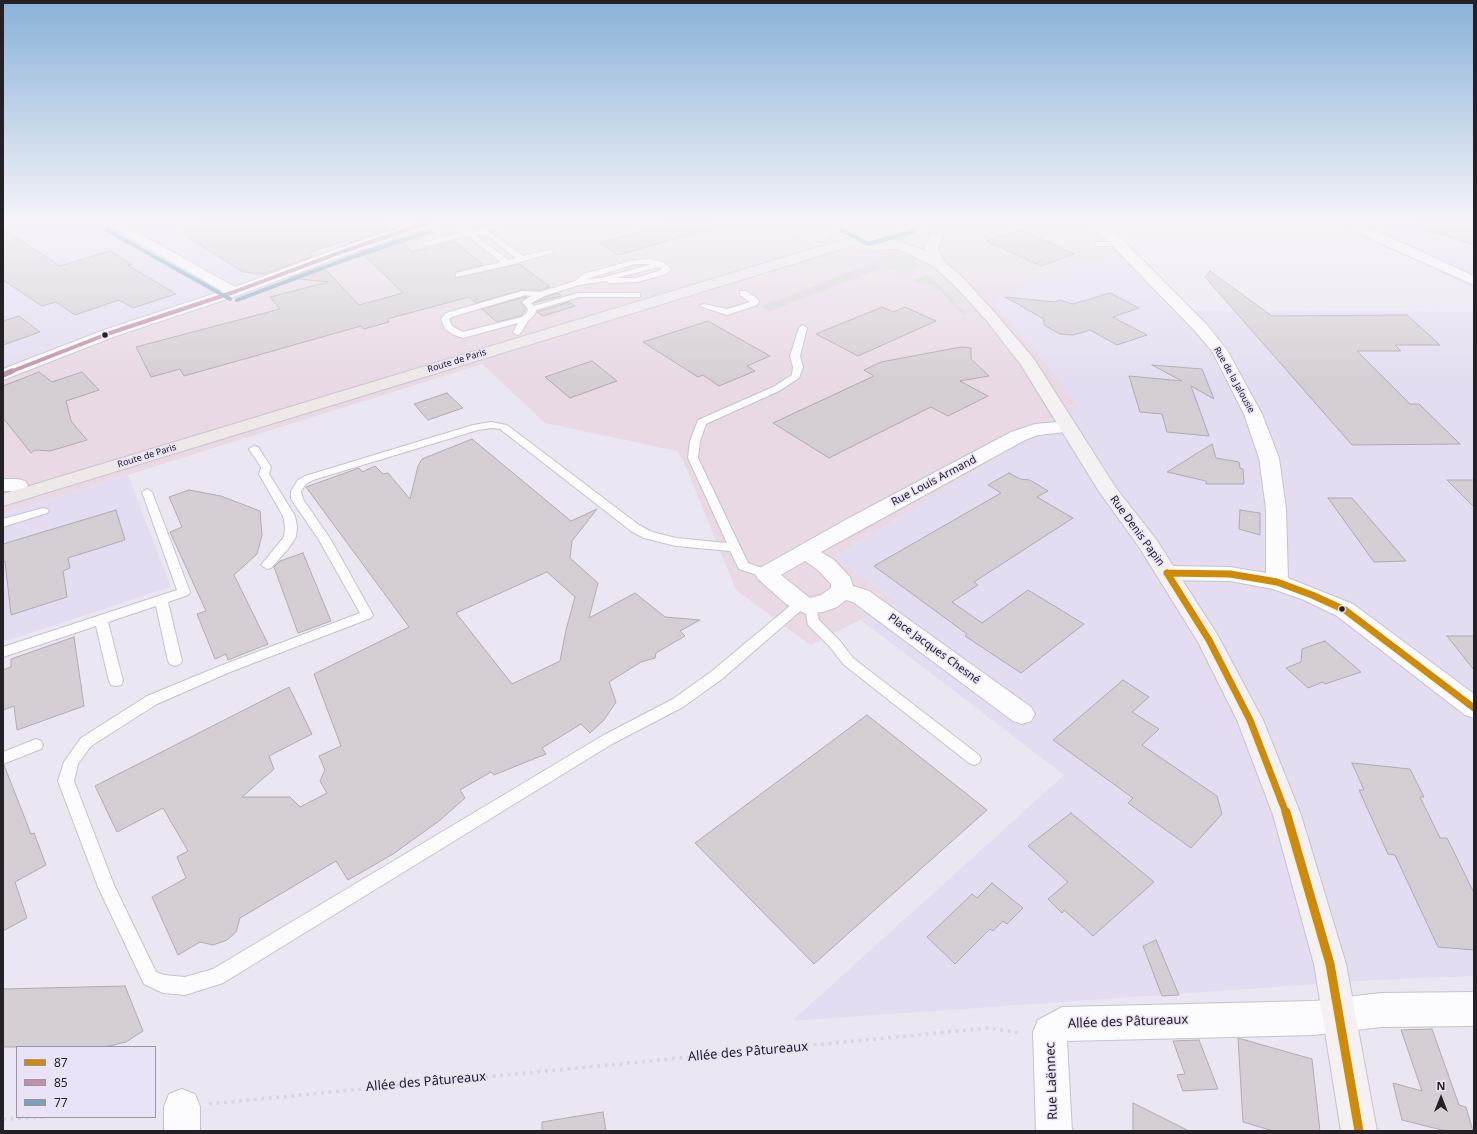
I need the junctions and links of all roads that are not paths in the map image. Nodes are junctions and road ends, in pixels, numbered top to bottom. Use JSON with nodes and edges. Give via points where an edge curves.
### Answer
{"nodes":[{"id":1,"x":205,"y":276,"type":"edge"},
{"id":2,"x":280,"y":276,"type":"edge"},
{"id":3,"x":586,"y":276,"type":"edge"},
{"id":4,"x":651,"y":276,"type":"edge"},
{"id":5,"x":699,"y":276,"type":"edge"},
{"id":6,"x":739,"y":276,"type":"edge"},
{"id":7,"x":952,"y":276,"type":"edge"},
{"id":8,"x":1150,"y":276,"type":"edge"},
{"id":9,"x":1463,"y":276,"type":"edge"},
{"id":10,"x":1474,"y":281,"type":"edge"},
{"id":11,"x":578,"y":283,"type":"junction"},
{"id":12,"x":234,"y":292,"type":"junction"},
{"id":13,"x":743,"y":293,"type":"dead end"},
{"id":14,"x":541,"y":294,"type":"junction"},
{"id":15,"x":637,"y":295,"type":"junction"},
{"id":16,"x":703,"y":306,"type":"dead end"},
{"id":17,"x":532,"y":309,"type":"junction"},
{"id":18,"x":521,"y":326,"type":"junction"},
{"id":19,"x":803,"y":328,"type":"dead end"},
{"id":20,"x":3,"y":375,"type":"edge"},
{"id":21,"x":1068,"y":427,"type":"junction"},
{"id":22,"x":254,"y":449,"type":"dead end"},
{"id":23,"x":8,"y":487,"type":"edge"},
{"id":24,"x":147,"y":492,"type":"dead end"},
{"id":25,"x":3,"y":500,"type":"edge"},
{"id":26,"x":43,"y":511,"type":"dead end"},
{"id":27,"x":3,"y":523,"type":"edge"},
{"id":28,"x":734,"y":548,"type":"junction"},
{"id":29,"x":805,"y":552,"type":"junction"},
{"id":30,"x":267,"y":565,"type":"dead end"},
{"id":31,"x":1167,"y":573,"type":"junction"},
{"id":32,"x":766,"y":574,"type":"junction"},
{"id":33,"x":1277,"y":582,"type":"junction"},
{"id":34,"x":842,"y":591,"type":"junction"},
{"id":35,"x":161,"y":600,"type":"junction"},
{"id":36,"x":806,"y":605,"type":"junction"},
{"id":37,"x":101,"y":620,"type":"junction"},
{"id":38,"x":3,"y":652,"type":"edge"},
{"id":39,"x":175,"y":661,"type":"dead end"},
{"id":40,"x":116,"y":681,"type":"dead end"},
{"id":41,"x":1474,"y":708,"type":"edge"},
{"id":42,"x":1022,"y":714,"type":"dead end"},
{"id":43,"x":36,"y":745,"type":"dead end"},
{"id":44,"x":3,"y":758,"type":"edge"},
{"id":45,"x":974,"y":759,"type":"dead end"},
{"id":46,"x":1474,"y":1009,"type":"edge"},
{"id":47,"x":1340,"y":1016,"type":"junction"},
{"id":48,"x":1050,"y":1032,"type":"joint"},
{"id":49,"x":1054,"y":1131,"type":"edge"},
{"id":50,"x":1359,"y":1131,"type":"edge"}],
"edges":[{"from":1,"to":12,"type":"street"},
{"from":2,"to":12,"type":"street"},
{"from":3,"to":11,"type":"lane"},
{"from":4,"to":11,"type":"lane","via":[[626,282],[601,280]]},
{"from":5,"to":15,"type":"main road","name":"Route de Paris"},
{"from":6,"to":25,"type":"main road","name":"Route de Paris"},
{"from":7,"to":21,"type":"street","name":"Rue Denis Papin","via":[[1028,363]]},
{"from":8,"to":33,"type":"street","name":"Rue de la Jalousie","via":[[1219,350],[1253,414],[1269,458],[1276,508]]},
{"from":9,"to":10,"type":"street"},
{"from":11,"to":14,"type":"lane"},
{"from":12,"to":20,"type":"street","via":[[193,310],[110,333]]},
{"from":13,"to":16,"type":"lane","via":[[755,301],[754,303],[727,312]]},
{"from":14,"to":17,"type":"lane","via":[[526,302]]},
{"from":14,"to":18,"type":"lane","via":[[526,293],[449,315],[445,319],[448,327],[463,335]]},
{"from":15,"to":17,"type":"lane","via":[[578,295]]},
{"from":15,"to":18,"type":"main road","name":"Route de Paris"},
{"from":17,"to":18,"type":"lane"},
{"from":18,"to":23,"type":"main road","name":"Route de Paris"},
{"from":19,"to":28,"type":"lane","via":[[795,356],[798,367],[796,376],[776,389],[702,422],[695,442],[693,458]]},
{"from":21,"to":29,"type":"street","name":"Rue Louis Armand","via":[[1035,430],[1018,436]]},
{"from":21,"to":31,"type":"street","name":"Rue Denis Papin","via":[[1108,490]]},
{"from":22,"to":30,"type":"lane","via":[[266,467],[264,474],[289,516],[291,527],[290,537]]},
{"from":24,"to":35,"type":"lane","via":[[184,592]]},
{"from":26,"to":27,"type":"lane"},
{"from":28,"to":32,"type":"lane","via":[[743,566]]},
{"from":28,"to":36,"type":"lane","via":[[676,542],[648,535],[635,528],[503,427],[477,427],[302,482],[296,491],[297,499],[325,540],[367,615],[152,700],[86,742],[71,762],[66,781],[106,887],[150,978],[163,984],[185,986],[217,977],[607,740],[678,703]]},
{"from":29,"to":32,"type":"street"},
{"from":29,"to":34,"type":"street","via":[[826,565],[842,582]]},
{"from":31,"to":33,"type":"street","via":[[1230,574]]},
{"from":31,"to":47,"type":"street","name":"Rue Denis Papin","via":[[1209,640],[1250,720],[1284,808],[1328,959]]},
{"from":32,"to":36,"type":"street","via":[[794,599]]},
{"from":33,"to":41,"type":"street","via":[[1345,610]]},
{"from":34,"to":36,"type":"street","via":[[830,601]]},
{"from":34,"to":42,"type":"street","name":"Place Jacques Chesné","via":[[862,596]]},
{"from":35,"to":37,"type":"lane"},
{"from":35,"to":39,"type":"lane"},
{"from":36,"to":45,"type":"lane","via":[[813,622],[848,661]]},
{"from":37,"to":38,"type":"lane"},
{"from":37,"to":40,"type":"lane"},
{"from":43,"to":44,"type":"lane"},
{"from":46,"to":47,"type":"street","name":"Allée des Pâtureaux","via":[[1381,1010]]},
{"from":47,"to":48,"type":"street","name":"Allée des Pâtureaux","via":[[1062,1024]]},
{"from":47,"to":50,"type":"street","name":"Rue Denis Papin"},
{"from":48,"to":49,"type":"street","name":"Rue Laënnec"}]}
